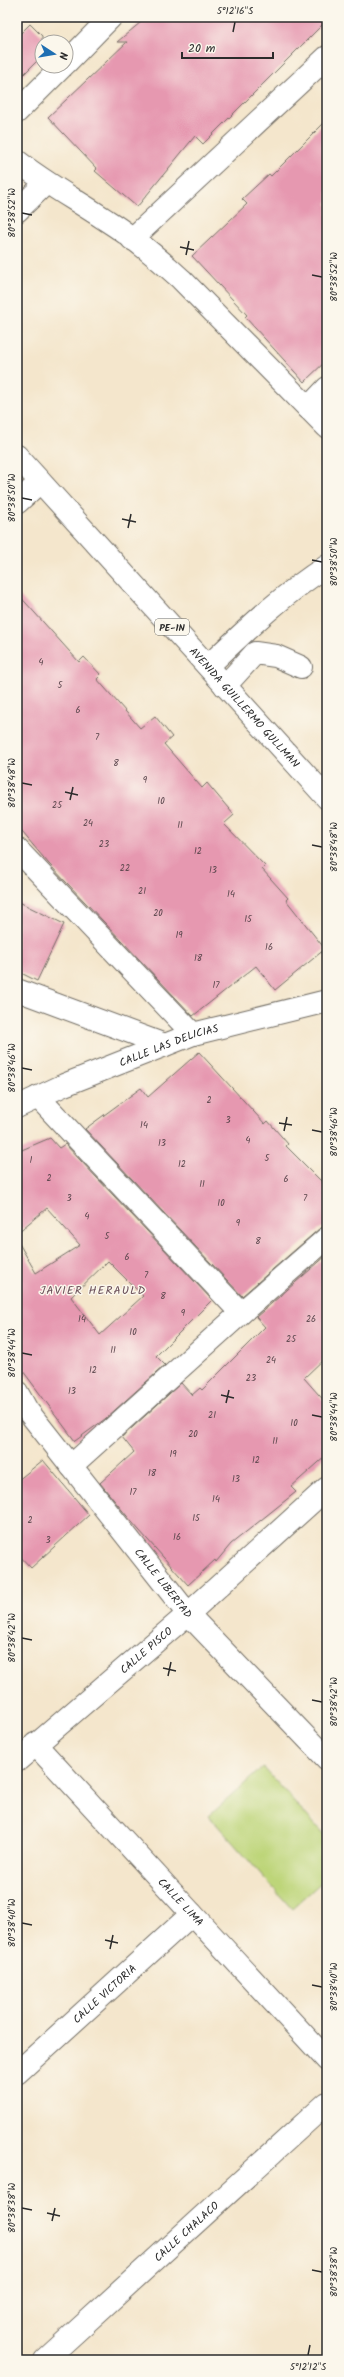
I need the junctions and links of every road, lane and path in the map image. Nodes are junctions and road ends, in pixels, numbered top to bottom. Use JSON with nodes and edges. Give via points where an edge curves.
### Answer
{"nodes":[{"id":1,"x":111,"y":17,"type":"edge"},
{"id":2,"x":74,"y":55,"type":"edge"},
{"id":3,"x":327,"y":57,"type":"edge"},
{"id":4,"x":55,"y":74,"type":"edge"},
{"id":5,"x":17,"y":112,"type":"edge"},
{"id":6,"x":17,"y":161,"type":"edge"},
{"id":7,"x":46,"y":183,"type":"junction"},
{"id":8,"x":17,"y":211,"type":"edge"},
{"id":9,"x":132,"y":239,"type":"junction"},
{"id":10,"x":327,"y":388,"type":"edge"},
{"id":11,"x":308,"y":408,"type":"junction"},
{"id":12,"x":327,"y":428,"type":"edge"},
{"id":13,"x":17,"y":456,"type":"edge"},
{"id":14,"x":40,"y":482,"type":"junction"},
{"id":15,"x":17,"y":503,"type":"edge"},
{"id":16,"x":327,"y":566,"type":"edge"},
{"id":17,"x":208,"y":666,"type":"junction"},
{"id":18,"x":301,"y":667,"type":"dead end"},
{"id":19,"x":225,"y":686,"type":"junction"},
{"id":20,"x":327,"y":798,"type":"edge"},
{"id":21,"x":17,"y":849,"type":"edge"},
{"id":22,"x":17,"y":990,"type":"edge"},
{"id":23,"x":327,"y":1001,"type":"edge"},
{"id":24,"x":193,"y":1034,"type":"junction"},
{"id":25,"x":165,"y":1045,"type":"junction"},
{"id":26,"x":38,"y":1097,"type":"junction"},
{"id":27,"x":17,"y":1107,"type":"edge"},
{"id":28,"x":327,"y":1238,"type":"edge"},
{"id":29,"x":241,"y":1312,"type":"junction"},
{"id":30,"x":20,"y":1408,"type":"edge"},
{"id":31,"x":71,"y":1466,"type":"junction"},
{"id":32,"x":327,"y":1488,"type":"edge"},
{"id":33,"x":188,"y":1614,"type":"junction"},
{"id":34,"x":35,"y":1744,"type":"junction"},
{"id":35,"x":327,"y":1759,"type":"edge"},
{"id":36,"x":17,"y":1761,"type":"edge"},
{"id":37,"x":192,"y":1914,"type":"junction"},
{"id":38,"x":327,"y":2060,"type":"edge"},
{"id":39,"x":17,"y":2073,"type":"edge"},
{"id":40,"x":327,"y":2103,"type":"edge"},
{"id":41,"x":45,"y":2360,"type":"edge"}],
"edges":[{"from":1,"to":2,"type":"street"},
{"from":3,"to":9,"type":"street"},
{"from":4,"to":5,"type":"street"},
{"from":6,"to":7,"type":"street"},
{"from":7,"to":8,"type":"street"},
{"from":7,"to":9,"type":"street","via":[[103,217]]},
{"from":9,"to":11,"type":"street","via":[[181,279]]},
{"from":10,"to":11,"type":"street"},
{"from":11,"to":12,"type":"street"},
{"from":13,"to":14,"type":"street","name":"AVENIDA GUILLERMO GULLMAN","number":"PE-1N"},
{"from":14,"to":15,"type":"street"},
{"from":14,"to":17,"type":"street","name":"AVENIDA GUILLERMO GULLMAN","number":"PE-1N"},
{"from":16,"to":17,"type":"street","via":[[268,609]]},
{"from":17,"to":19,"type":"street","name":"AVENIDA GUILLERMO GULLMAN","number":"PE-1N"},
{"from":18,"to":19,"type":"street","via":[[276,656],[255,653]]},
{"from":19,"to":20,"type":"street","name":"AVENIDA GUILLERMO GULLMAN","number":"PE-1N"},
{"from":21,"to":24,"type":"street"},
{"from":22,"to":25,"type":"street"},
{"from":23,"to":24,"type":"street","name":"CALLE LAS DELICIAS"},
{"from":24,"to":25,"type":"street","name":"CALLE LAS DELICIAS"},
{"from":25,"to":26,"type":"street","name":"CALLE LAS DELICIAS"},
{"from":26,"to":27,"type":"street","name":"CALLE LAS DELICIAS"},
{"from":26,"to":29,"type":"street"},
{"from":28,"to":29,"type":"street"},
{"from":29,"to":31,"type":"street"},
{"from":30,"to":31,"type":"street","name":"CALLE LIBERTAD"},
{"from":31,"to":33,"type":"street","name":"CALLE LIBERTAD"},
{"from":32,"to":33,"type":"street","name":"CALLE PISCO"},
{"from":33,"to":34,"type":"street","name":"CALLE PISCO"},
{"from":33,"to":35,"type":"street","name":"CALLE LIBERTAD"},
{"from":34,"to":36,"type":"street","name":"CALLE PISCO"},
{"from":34,"to":37,"type":"street","name":"CALLE LIMA"},
{"from":37,"to":38,"type":"street","name":"CALLE LIMA"},
{"from":37,"to":39,"type":"street","name":"CALLE VICTORIA"},
{"from":40,"to":41,"type":"street","name":"CALLE CHALACO"}]}
